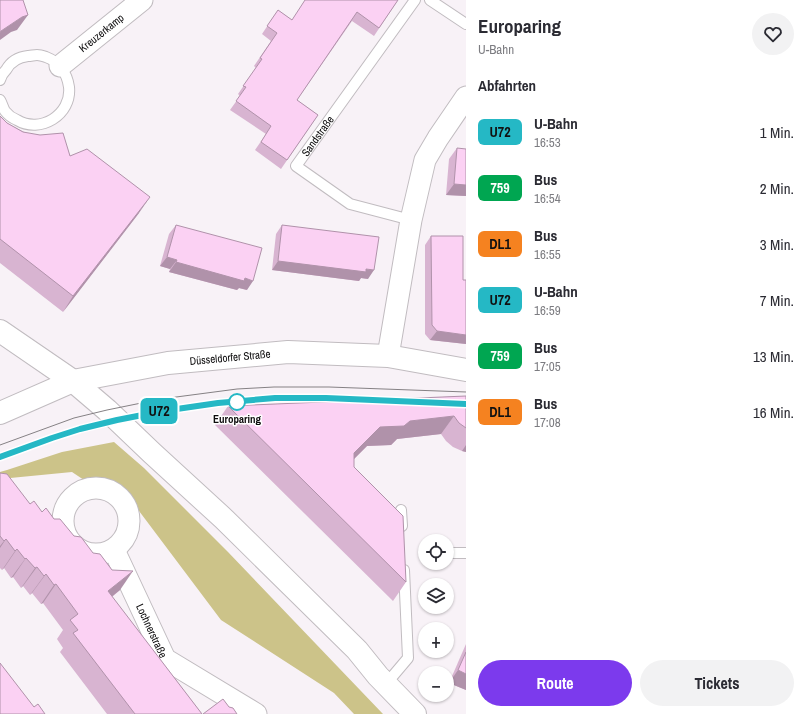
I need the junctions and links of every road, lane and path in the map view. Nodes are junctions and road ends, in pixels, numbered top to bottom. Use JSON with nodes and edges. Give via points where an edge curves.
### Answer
{"nodes":[{"id":1,"x":142,"y":0,"type":"edge"},
{"id":2,"x":415,"y":0,"type":"edge"},
{"id":3,"x":430,"y":0,"type":"edge"},
{"id":4,"x":466,"y":24,"type":"edge"},
{"id":5,"x":60,"y":66,"type":"junction"},
{"id":6,"x":0,"y":80,"type":"edge"},
{"id":7,"x":466,"y":97,"type":"edge"},
{"id":8,"x":0,"y":100,"type":"edge"},
{"id":9,"x":411,"y":220,"type":"junction"},
{"id":10,"x":0,"y":331,"type":"edge"},
{"id":11,"x":388,"y":356,"type":"junction"},
{"id":12,"x":466,"y":370,"type":"edge"},
{"id":13,"x":73,"y":381,"type":"junction"},
{"id":14,"x":0,"y":413,"type":"edge"},
{"id":15,"x":401,"y":510,"type":"dead end"},
{"id":16,"x":402,"y":533,"type":"edge"},
{"id":17,"x":114,"y":550,"type":"dead end"},
{"id":18,"x":454,"y":553,"type":"edge"},
{"id":19,"x":466,"y":553,"type":"edge"},
{"id":20,"x":403,"y":557,"type":"edge"},
{"id":21,"x":386,"y":684,"type":"junction"},
{"id":22,"x":256,"y":714,"type":"edge"},
{"id":23,"x":415,"y":714,"type":"edge"}],
"edges":[{"from":1,"to":5,"type":"street","name":"Kreuzerkamp"},
{"from":2,"to":9,"type":"lane","name":"Sandstraße","via":[[296,166],[350,204]]},
{"from":3,"to":4,"type":"lane"},
{"from":5,"to":6,"type":"lane","via":[[53,60],[38,55],[20,57],[10,64]]},
{"from":5,"to":8,"type":"lane","via":[[67,76],[68,99],[61,113],[53,120],[37,125],[21,123],[5,111]]},
{"from":7,"to":9,"type":"street","via":[[425,160]]},
{"from":9,"to":11,"type":"street"},
{"from":10,"to":13,"type":"main road"},
{"from":11,"to":12,"type":"main road","name":"Düsseldorfer Straße"},
{"from":11,"to":13,"type":"main road","name":"Düsseldorfer Straße","via":[[288,352],[168,363]]},
{"from":13,"to":14,"type":"main road","name":"Düsseldorfer Straße"},
{"from":13,"to":21,"type":"main road","via":[[224,519],[357,650]]},
{"from":15,"to":16,"type":"lane"},
{"from":17,"to":22,"type":"street","name":"Lochnerstraße","via":[[165,659]]},
{"from":18,"to":19,"type":"lane"},
{"from":20,"to":21,"type":"lane","via":[[408,658]]},
{"from":21,"to":23,"type":"main road"}]}
